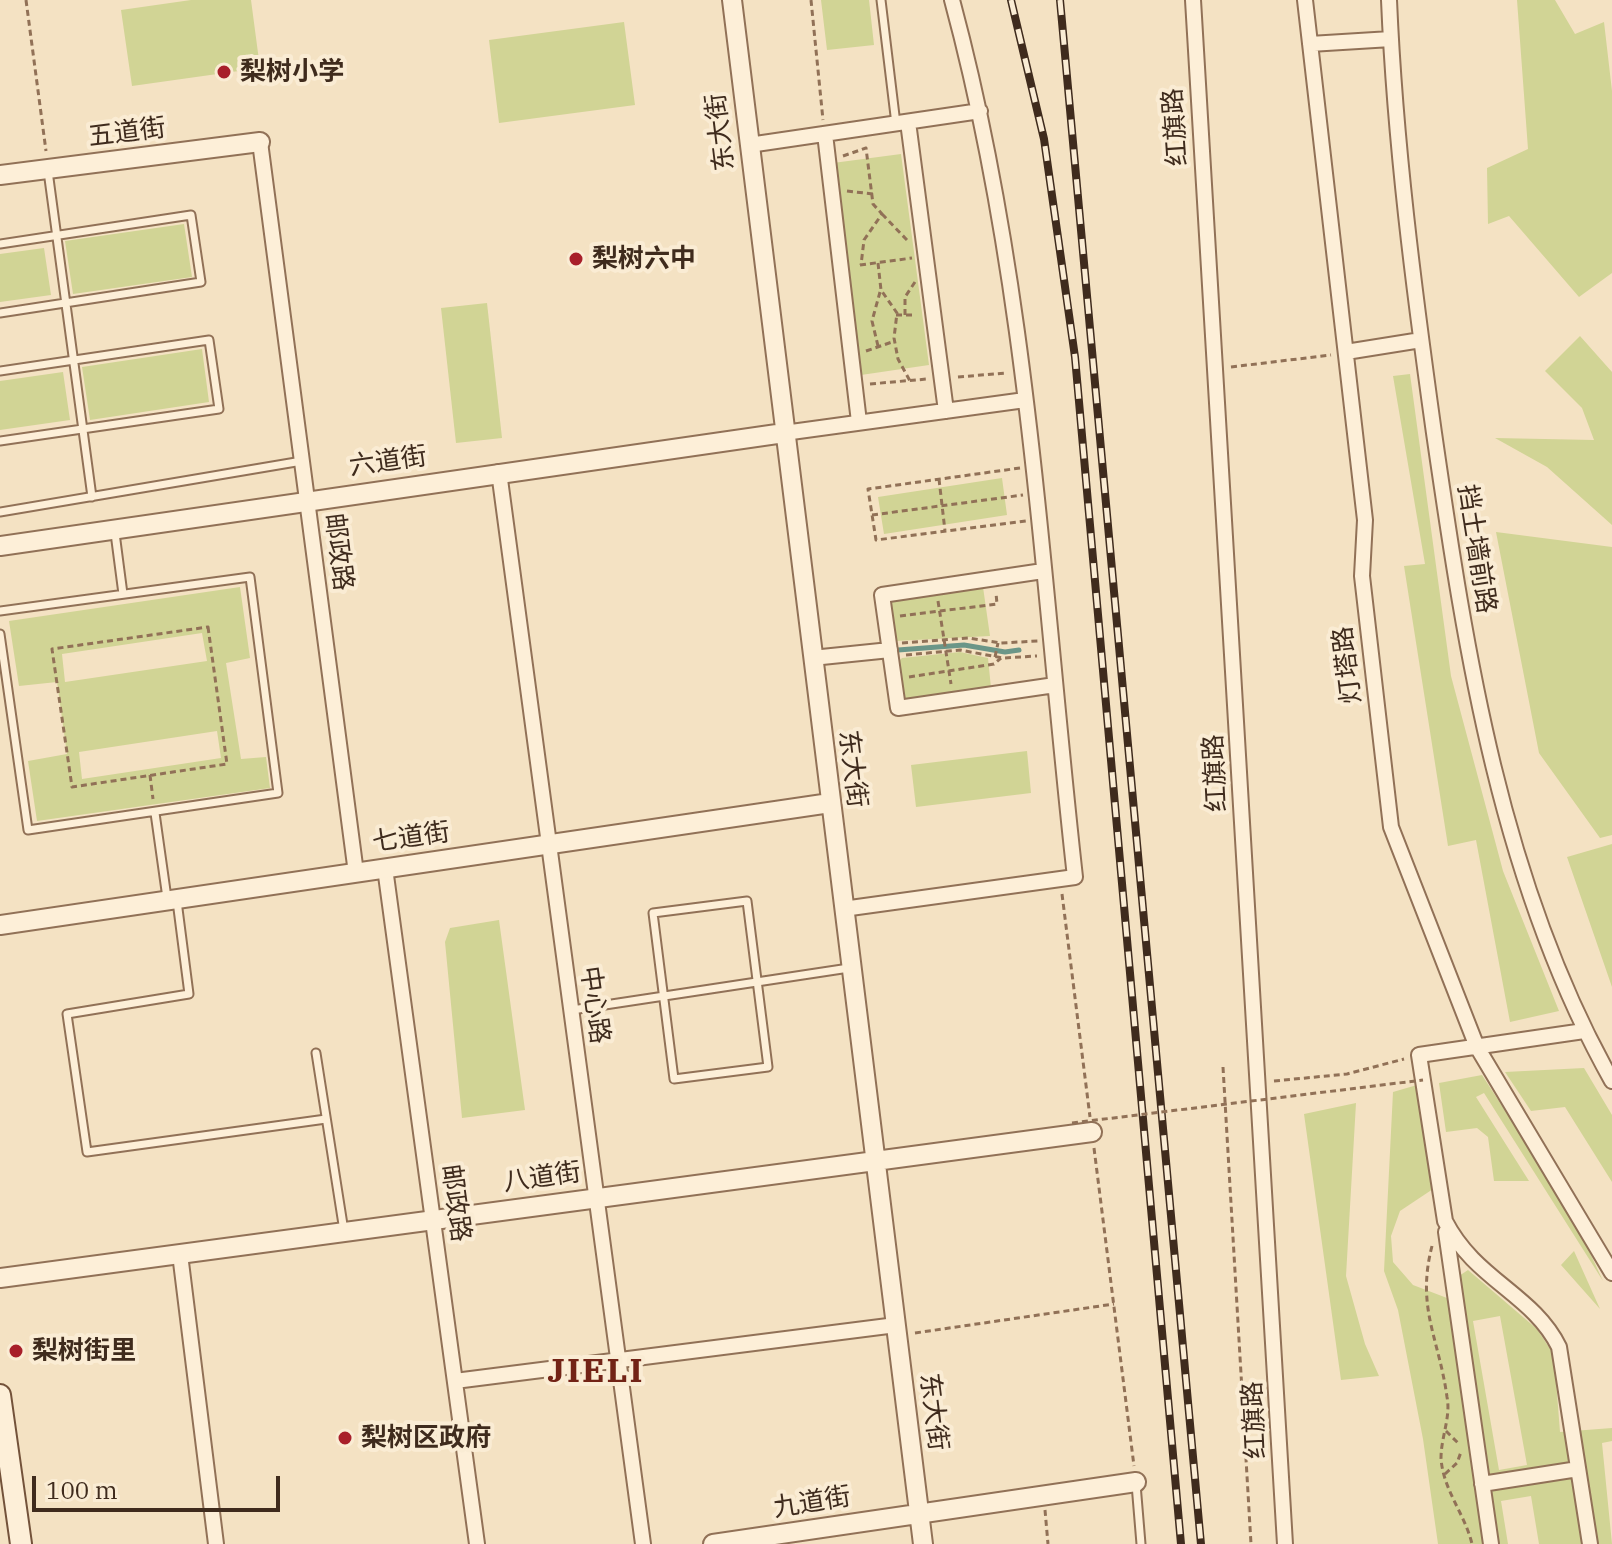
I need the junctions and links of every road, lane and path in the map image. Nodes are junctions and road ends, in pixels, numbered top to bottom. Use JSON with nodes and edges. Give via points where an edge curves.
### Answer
{"nodes":[{"id":1,"x":26,"y":0,"type":"edge"},
{"id":2,"x":732,"y":0,"type":"edge"},
{"id":3,"x":811,"y":0,"type":"edge"},
{"id":4,"x":881,"y":0,"type":"edge"},
{"id":5,"x":952,"y":0,"type":"edge"},
{"id":6,"x":1193,"y":0,"type":"edge"},
{"id":7,"x":1305,"y":0,"type":"edge"},
{"id":8,"x":1389,"y":0,"type":"edge"},
{"id":9,"x":1391,"y":39,"type":"junction"},
{"id":10,"x":1310,"y":44,"type":"junction"},
{"id":11,"x":980,"y":111,"type":"junction"},
{"id":12,"x":902,"y":123,"type":"junction"},
{"id":13,"x":825,"y":134,"type":"junction"},
{"id":14,"x":260,"y":142,"type":"joint"},
{"id":15,"x":749,"y":145,"type":"junction"},
{"id":16,"x":828,"y":161,"type":"junction"},
{"id":17,"x":48,"y":169,"type":"junction"},
{"id":18,"x":0,"y":175,"type":"edge"},
{"id":19,"x":831,"y":189,"type":"junction"},
{"id":20,"x":873,"y":194,"type":"junction"},
{"id":21,"x":882,"y":214,"type":"junction"},
{"id":22,"x":57,"y":235,"type":"junction"},
{"id":23,"x":0,"y":244,"type":"edge"},
{"id":24,"x":925,"y":253,"type":"junction"},
{"id":25,"x":878,"y":263,"type":"junction"},
{"id":26,"x":861,"y":265,"type":"junction"},
{"id":27,"x":841,"y":268,"type":"junction"},
{"id":28,"x":928,"y":273,"type":"junction"},
{"id":29,"x":881,"y":290,"type":"junction"},
{"id":30,"x":66,"y":303,"type":"junction"},
{"id":31,"x":0,"y":313,"type":"edge"},
{"id":32,"x":896,"y":315,"type":"junction"},
{"id":33,"x":905,"y":315,"type":"junction"},
{"id":34,"x":934,"y":315,"type":"junction"},
{"id":35,"x":1421,"y":340,"type":"junction"},
{"id":36,"x":895,"y":341,"type":"junction"},
{"id":37,"x":878,"y":346,"type":"junction"},
{"id":38,"x":1346,"y":352,"type":"junction"},
{"id":39,"x":851,"y":358,"type":"junction"},
{"id":40,"x":73,"y":360,"type":"junction"},
{"id":41,"x":1215,"y":369,"type":"junction"},
{"id":42,"x":0,"y":371,"type":"edge"},
{"id":43,"x":910,"y":381,"type":"dead end"},
{"id":44,"x":1025,"y":400,"type":"junction"},
{"id":45,"x":946,"y":411,"type":"junction"},
{"id":46,"x":859,"y":422,"type":"junction"},
{"id":47,"x":83,"y":429,"type":"junction"},
{"id":48,"x":784,"y":433,"type":"junction"},
{"id":49,"x":0,"y":441,"type":"edge"},
{"id":50,"x":302,"y":461,"type":"junction"},
{"id":51,"x":1032,"y":466,"type":"junction"},
{"id":52,"x":499,"y":472,"type":"junction"},
{"id":53,"x":939,"y":479,"type":"junction"},
{"id":54,"x":1035,"y":493,"type":"junction"},
{"id":55,"x":92,"y":497,"type":"junction"},
{"id":56,"x":307,"y":500,"type":"junction"},
{"id":57,"x":942,"y":505,"type":"junction"},
{"id":58,"x":0,"y":512,"type":"edge"},
{"id":59,"x":872,"y":515,"type":"junction"},
{"id":60,"x":1037,"y":519,"type":"junction"},
{"id":61,"x":114,"y":529,"type":"junction"},
{"id":62,"x":945,"y":531,"type":"junction"},
{"id":63,"x":0,"y":546,"type":"edge"},
{"id":64,"x":1043,"y":571,"type":"junction"},
{"id":65,"x":995,"y":579,"type":"junction"},
{"id":66,"x":936,"y":587,"type":"junction"},
{"id":67,"x":123,"y":594,"type":"junction"},
{"id":68,"x":0,"y":611,"type":"edge"},
{"id":69,"x":940,"y":611,"type":"junction"},
{"id":70,"x":885,"y":618,"type":"junction"},
{"id":71,"x":0,"y":634,"type":"edge"},
{"id":72,"x":944,"y":640,"type":"junction"},
{"id":73,"x":998,"y":643,"type":"junction"},
{"id":74,"x":1050,"y":647,"type":"junction"},
{"id":75,"x":946,"y":650,"type":"junction"},
{"id":76,"x":890,"y":651,"type":"junction"},
{"id":77,"x":995,"y":656,"type":"junction"},
{"id":78,"x":812,"y":658,"type":"junction"},
{"id":79,"x":1001,"y":658,"type":"junction"},
{"id":80,"x":949,"y":672,"type":"junction"},
{"id":81,"x":894,"y":679,"type":"junction"},
{"id":82,"x":1055,"y":685,"type":"junction"},
{"id":83,"x":953,"y":700,"type":"junction"},
{"id":84,"x":150,"y":775,"type":"junction"},
{"id":85,"x":830,"y":803,"type":"junction"},
{"id":86,"x":155,"y":813,"type":"junction"},
{"id":87,"x":548,"y":845,"type":"junction"},
{"id":88,"x":385,"y":868,"type":"junction"},
{"id":89,"x":356,"y":873,"type":"junction"},
{"id":90,"x":1060,"y":879,"type":"junction"},
{"id":91,"x":172,"y":900,"type":"junction"},
{"id":92,"x":843,"y":909,"type":"junction"},
{"id":93,"x":0,"y":925,"type":"edge"},
{"id":94,"x":851,"y":968,"type":"junction"},
{"id":95,"x":757,"y":982,"type":"junction"},
{"id":96,"x":663,"y":996,"type":"junction"},
{"id":97,"x":571,"y":1010,"type":"junction"},
{"id":98,"x":1584,"y":1031,"type":"junction"},
{"id":99,"x":1477,"y":1047,"type":"junction"},
{"id":100,"x":316,"y":1053,"type":"dead end"},
{"id":101,"x":1419,"y":1055,"type":"junction"},
{"id":102,"x":1223,"y":1067,"type":"dead end"},
{"id":103,"x":1423,"y":1080,"type":"junction"},
{"id":104,"x":1612,"y":1081,"type":"edge"},
{"id":105,"x":1258,"y":1082,"type":"junction"},
{"id":106,"x":1225,"y":1104,"type":"junction"},
{"id":107,"x":326,"y":1119,"type":"junction"},
{"id":108,"x":1072,"y":1123,"type":"dead end"},
{"id":109,"x":1092,"y":1132,"type":"junction"},
{"id":110,"x":875,"y":1160,"type":"junction"},
{"id":111,"x":596,"y":1197,"type":"junction"},
{"id":112,"x":433,"y":1219,"type":"junction"},
{"id":113,"x":1445,"y":1221,"type":"junction"},
{"id":114,"x":344,"y":1231,"type":"junction"},
{"id":115,"x":1435,"y":1235,"type":"dead end"},
{"id":116,"x":180,"y":1254,"type":"junction"},
{"id":117,"x":1612,"y":1273,"type":"edge"},
{"id":118,"x":0,"y":1278,"type":"edge"},
{"id":119,"x":1114,"y":1304,"type":"junction"},
{"id":120,"x":896,"y":1330,"type":"junction"},
{"id":121,"x":618,"y":1360,"type":"junction"},
{"id":122,"x":455,"y":1381,"type":"junction"},
{"id":123,"x":0,"y":1395,"type":"edge"},
{"id":124,"x":1446,"y":1431,"type":"junction"},
{"id":125,"x":1578,"y":1469,"type":"junction"},
{"id":126,"x":1445,"y":1474,"type":"junction"},
{"id":127,"x":1136,"y":1482,"type":"junction"},
{"id":128,"x":1482,"y":1484,"type":"junction"},
{"id":129,"x":1044,"y":1495,"type":"junction"},
{"id":130,"x":919,"y":1513,"type":"junction"},
{"id":131,"x":21,"y":1544,"type":"edge"},
{"id":132,"x":216,"y":1544,"type":"edge"},
{"id":133,"x":477,"y":1544,"type":"edge"},
{"id":134,"x":643,"y":1544,"type":"edge"},
{"id":135,"x":713,"y":1544,"type":"edge"},
{"id":136,"x":923,"y":1544,"type":"edge"},
{"id":137,"x":1048,"y":1544,"type":"edge"},
{"id":138,"x":1141,"y":1544,"type":"edge"},
{"id":139,"x":1251,"y":1544,"type":"edge"},
{"id":140,"x":1285,"y":1544,"type":"edge"},
{"id":141,"x":1472,"y":1544,"type":"edge"},
{"id":142,"x":1491,"y":1544,"type":"edge"},
{"id":143,"x":1590,"y":1544,"type":"edge"}],
"edges":[{"from":1,"to":17,"type":"path"},
{"from":2,"to":15,"type":"street","name":"东大街"},
{"from":3,"to":13,"type":"path"},
{"from":4,"to":12,"type":"lane"},
{"from":5,"to":11,"type":"street"},
{"from":6,"to":41,"type":"street","name":"红旗路"},
{"from":7,"to":10,"type":"street","name":"灯塔路"},
{"from":8,"to":9,"type":"street","name":"挡土墙前路"},
{"from":9,"to":10,"type":"street"},
{"from":9,"to":35,"type":"street","name":"挡土墙前路"},
{"from":10,"to":38,"type":"street","name":"灯塔路"},
{"from":11,"to":12,"type":"street"},
{"from":11,"to":44,"type":"street"},
{"from":12,"to":13,"type":"street"},
{"from":12,"to":24,"type":"street"},
{"from":13,"to":15,"type":"street"},
{"from":13,"to":16,"type":"street"},
{"from":14,"to":17,"type":"street","name":"五道街"},
{"from":14,"to":50,"type":"street","name":"邮政路"},
{"from":15,"to":48,"type":"street","name":"东大街"},
{"from":16,"to":19,"type":"street"},
{"from":16,"to":20,"type":"path","via":[[866,148]]},
{"from":17,"to":18,"type":"street","name":"五道街"},
{"from":17,"to":22,"type":"lane"},
{"from":19,"to":20,"type":"path"},
{"from":19,"to":27,"type":"street"},
{"from":20,"to":21,"type":"path","via":[[873,204]]},
{"from":21,"to":24,"type":"path","via":[[900,236]]},
{"from":21,"to":26,"type":"path","via":[[864,240]]},
{"from":22,"to":23,"type":"lane"},
{"from":22,"to":30,"type":"lane"},
{"from":22,"to":30,"type":"lane","via":[[191,215],[201,282]]},
{"from":24,"to":25,"type":"path"},
{"from":24,"to":28,"type":"street"},
{"from":25,"to":26,"type":"path"},
{"from":25,"to":29,"type":"path"},
{"from":26,"to":27,"type":"path"},
{"from":27,"to":39,"type":"street"},
{"from":28,"to":33,"type":"path","via":[[911,284]]},
{"from":28,"to":34,"type":"street"},
{"from":29,"to":32,"type":"path"},
{"from":29,"to":37,"type":"path","via":[[872,321]]},
{"from":30,"to":31,"type":"lane"},
{"from":30,"to":40,"type":"lane"},
{"from":32,"to":33,"type":"path"},
{"from":32,"to":36,"type":"path"},
{"from":33,"to":34,"type":"path"},
{"from":34,"to":45,"type":"street"},
{"from":35,"to":38,"type":"street"},
{"from":35,"to":98,"type":"street","name":"挡土墙前路","via":[[1458,597],[1492,769],[1529,891]]},
{"from":36,"to":37,"type":"path"},
{"from":36,"to":43,"type":"path"},
{"from":37,"to":39,"type":"path"},
{"from":38,"to":41,"type":"path"},
{"from":38,"to":99,"type":"street","name":"灯塔路","via":[[1365,520],[1362,576],[1391,827]]},
{"from":39,"to":46,"type":"street"},
{"from":40,"to":42,"type":"lane"},
{"from":40,"to":47,"type":"lane"},
{"from":40,"to":47,"type":"lane","via":[[209,340],[219,409]]},
{"from":41,"to":105,"type":"street","name":"红旗路"},
{"from":44,"to":45,"type":"street"},
{"from":44,"to":51,"type":"street"},
{"from":45,"to":46,"type":"street"},
{"from":46,"to":48,"type":"street"},
{"from":47,"to":49,"type":"lane"},
{"from":47,"to":55,"type":"lane"},
{"from":48,"to":52,"type":"street","name":"六道街"},
{"from":48,"to":78,"type":"street","name":"东大街"},
{"from":50,"to":55,"type":"lane"},
{"from":50,"to":56,"type":"street","name":"邮政路"},
{"from":51,"to":53,"type":"path"},
{"from":51,"to":54,"type":"street"},
{"from":52,"to":56,"type":"street","name":"六道街"},
{"from":52,"to":87,"type":"street","name":"中心路"},
{"from":53,"to":57,"type":"path"},
{"from":53,"to":59,"type":"path","via":[[868,489]]},
{"from":54,"to":57,"type":"path"},
{"from":54,"to":60,"type":"street"},
{"from":55,"to":58,"type":"lane"},
{"from":56,"to":61,"type":"street","name":"六道街"},
{"from":56,"to":89,"type":"street","name":"邮政路"},
{"from":57,"to":59,"type":"path"},
{"from":57,"to":62,"type":"path"},
{"from":59,"to":62,"type":"path","via":[[876,540]]},
{"from":60,"to":62,"type":"path"},
{"from":60,"to":64,"type":"street"},
{"from":61,"to":63,"type":"street","name":"六道街"},
{"from":61,"to":67,"type":"lane"},
{"from":64,"to":65,"type":"street"},
{"from":64,"to":74,"type":"street"},
{"from":65,"to":66,"type":"street"},
{"from":65,"to":69,"type":"path","via":[[997,604]]},
{"from":66,"to":69,"type":"path"},
{"from":66,"to":70,"type":"street","via":[[882,595]]},
{"from":67,"to":68,"type":"lane"},
{"from":67,"to":86,"type":"lane","via":[[250,577],[278,793]]},
{"from":69,"to":70,"type":"path"},
{"from":69,"to":72,"type":"path"},
{"from":70,"to":76,"type":"street"},
{"from":71,"to":86,"type":"lane","via":[[28,830]]},
{"from":72,"to":73,"type":"path"},
{"from":72,"to":75,"type":"path"},
{"from":72,"to":76,"type":"path"},
{"from":73,"to":74,"type":"path"},
{"from":73,"to":77,"type":"path"},
{"from":74,"to":79,"type":"path"},
{"from":74,"to":82,"type":"street"},
{"from":75,"to":76,"type":"path"},
{"from":75,"to":77,"type":"path"},
{"from":75,"to":80,"type":"path"},
{"from":76,"to":78,"type":"street"},
{"from":76,"to":81,"type":"street"},
{"from":77,"to":79,"type":"path"},
{"from":78,"to":85,"type":"street","name":"东大街"},
{"from":79,"to":80,"type":"path"},
{"from":80,"to":81,"type":"path"},
{"from":80,"to":83,"type":"path"},
{"from":81,"to":83,"type":"street","via":[[898,708]]},
{"from":82,"to":83,"type":"street"},
{"from":82,"to":90,"type":"street","via":[[1075,877]]},
{"from":84,"to":84,"type":"path","via":[[72,787],[52,649],[208,627],[227,764]]},
{"from":84,"to":86,"type":"path"},
{"from":85,"to":87,"type":"street","name":"七道街"},
{"from":85,"to":92,"type":"street","name":"东大街"},
{"from":86,"to":91,"type":"lane"},
{"from":87,"to":88,"type":"street","name":"七道街"},
{"from":87,"to":97,"type":"street","name":"中心路"},
{"from":88,"to":89,"type":"street","name":"七道街"},
{"from":88,"to":112,"type":"street","name":"邮政路"},
{"from":89,"to":91,"type":"street","name":"七道街"},
{"from":90,"to":92,"type":"street"},
{"from":90,"to":109,"type":"path"},
{"from":91,"to":93,"type":"street","name":"七道街"},
{"from":91,"to":107,"type":"lane","via":[[189,994],[67,1014],[87,1152]]},
{"from":92,"to":94,"type":"street","name":"东大街"},
{"from":94,"to":95,"type":"lane"},
{"from":94,"to":110,"type":"street","name":"东大街"},
{"from":95,"to":96,"type":"lane"},
{"from":95,"to":96,"type":"lane","via":[[747,901],[653,913]]},
{"from":95,"to":96,"type":"lane","via":[[768,1067],[674,1079]]},
{"from":96,"to":97,"type":"lane"},
{"from":97,"to":111,"type":"street","name":"中心路"},
{"from":98,"to":99,"type":"street"},
{"from":98,"to":104,"type":"street","name":"挡土墙前路"},
{"from":99,"to":101,"type":"street"},
{"from":99,"to":117,"type":"street","name":"灯塔路"},
{"from":100,"to":107,"type":"lane"},
{"from":101,"to":103,"type":"street"},
{"from":101,"to":105,"type":"path","via":[[1347,1074]]},
{"from":102,"to":106,"type":"path"},
{"from":103,"to":106,"type":"path","bridge":true},
{"from":103,"to":113,"type":"street"},
{"from":105,"to":140,"type":"street","name":"红旗路"},
{"from":106,"to":108,"type":"path","bridge":true},
{"from":106,"to":139,"type":"path"},
{"from":107,"to":114,"type":"lane"},
{"from":109,"to":110,"type":"street","name":"八道街"},
{"from":109,"to":119,"type":"path"},
{"from":110,"to":111,"type":"street","name":"八道街"},
{"from":110,"to":120,"type":"street","name":"东大街"},
{"from":111,"to":112,"type":"street","name":"八道街"},
{"from":111,"to":121,"type":"street","name":"中心路"},
{"from":112,"to":114,"type":"street","name":"八道街"},
{"from":112,"to":122,"type":"street","name":"邮政路"},
{"from":113,"to":125,"type":"street","via":[[1457,1244],[1483,1272],[1550,1328],[1559,1347]]},
{"from":113,"to":128,"type":"street"},
{"from":114,"to":116,"type":"street","name":"八道街"},
{"from":115,"to":124,"type":"path","via":[[1424,1278],[1426,1314],[1448,1400]]},
{"from":116,"to":118,"type":"street","name":"八道街"},
{"from":116,"to":132,"type":"street"},
{"from":119,"to":120,"type":"path"},
{"from":119,"to":127,"type":"path"},
{"from":120,"to":121,"type":"street"},
{"from":120,"to":130,"type":"street","name":"东大街"},
{"from":121,"to":122,"type":"street"},
{"from":121,"to":134,"type":"street","name":"中心路"},
{"from":122,"to":133,"type":"street","name":"邮政路"},
{"from":123,"to":131,"type":"main road"},
{"from":124,"to":126,"type":"path","via":[[1441,1457]]},
{"from":124,"to":126,"type":"path","via":[[1462,1450]]},
{"from":125,"to":128,"type":"street"},
{"from":125,"to":143,"type":"street"},
{"from":126,"to":141,"type":"path"},
{"from":127,"to":129,"type":"street","name":"九道街"},
{"from":127,"to":138,"type":"lane"},
{"from":128,"to":142,"type":"street"},
{"from":129,"to":130,"type":"street","name":"九道街"},
{"from":129,"to":137,"type":"path"},
{"from":130,"to":135,"type":"street","name":"九道街"},
{"from":130,"to":136,"type":"street","name":"东大街"}]}
